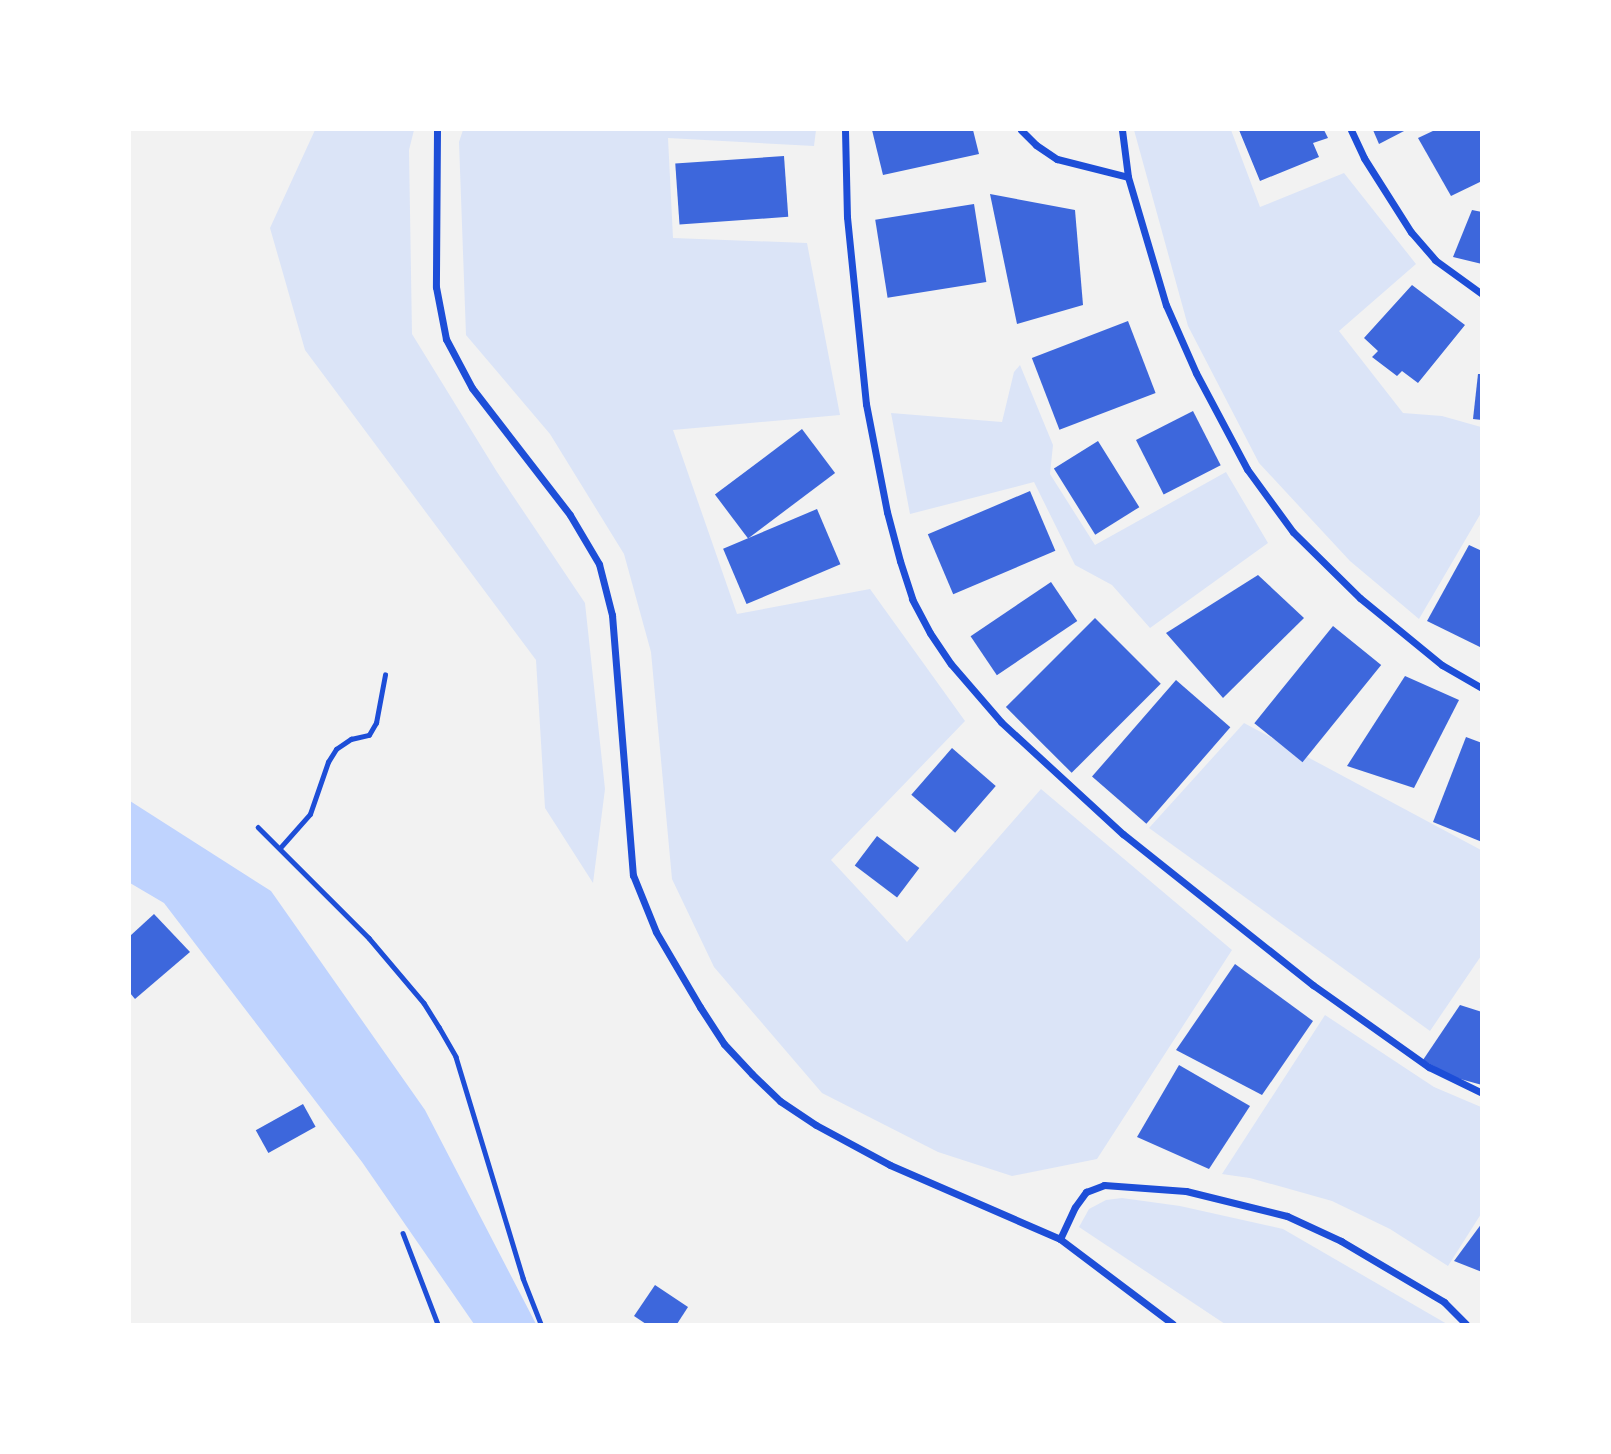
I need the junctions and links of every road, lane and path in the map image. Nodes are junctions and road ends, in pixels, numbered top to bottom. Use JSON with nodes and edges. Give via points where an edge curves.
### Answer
{"nodes":[{"id":1,"x":437,"y":130,"type":"edge"},
{"id":2,"x":845,"y":130,"type":"edge"},
{"id":3,"x":1021,"y":130,"type":"edge"},
{"id":4,"x":1122,"y":130,"type":"edge"},
{"id":5,"x":1351,"y":130,"type":"edge"},
{"id":6,"x":1128,"y":177,"type":"junction"},
{"id":7,"x":1482,"y":294,"type":"edge"},
{"id":8,"x":386,"y":676,"type":"dead end"},
{"id":9,"x":1482,"y":688,"type":"edge"},
{"id":10,"x":258,"y":827,"type":"dead end"},
{"id":11,"x":280,"y":848,"type":"junction"},
{"id":12,"x":1482,"y":1093,"type":"edge"},
{"id":13,"x":403,"y":1233,"type":"dead end"},
{"id":14,"x":1060,"y":1240,"type":"junction"},
{"id":15,"x":438,"y":1325,"type":"edge"},
{"id":16,"x":541,"y":1325,"type":"edge"},
{"id":17,"x":1173,"y":1325,"type":"edge"},
{"id":18,"x":1466,"y":1325,"type":"edge"}],
"edges":[{"from":1,"to":14,"type":"street","via":[[436,287],[446,339],[472,388],[570,516],[599,564],[612,615],[633,875],[667,953],[724,1044],[780,1101],[890,1165]]},
{"from":2,"to":12,"type":"street","via":[[847,217],[866,404],[900,561],[912,599],[930,633],[1001,722],[1123,834],[1313,985],[1429,1066]]},
{"from":3,"to":6,"type":"street","via":[[1057,159]]},
{"from":4,"to":6,"type":"street"},
{"from":5,"to":7,"type":"street","via":[[1411,232],[1435,260]]},
{"from":6,"to":9,"type":"street","via":[[1171,317],[1220,422],[1269,501],[1293,532],[1360,598],[1443,665]]},
{"from":8,"to":11,"type":"path","via":[[369,735],[336,749],[310,814]]},
{"from":10,"to":11,"type":"path"},
{"from":11,"to":16,"type":"path","via":[[369,938],[424,1003],[456,1057]]},
{"from":13,"to":15,"type":"path"},
{"from":14,"to":17,"type":"street"},
{"from":14,"to":18,"type":"street","via":[[1086,1192],[1104,1185],[1186,1191],[1287,1216],[1341,1241],[1444,1302]]}]}
